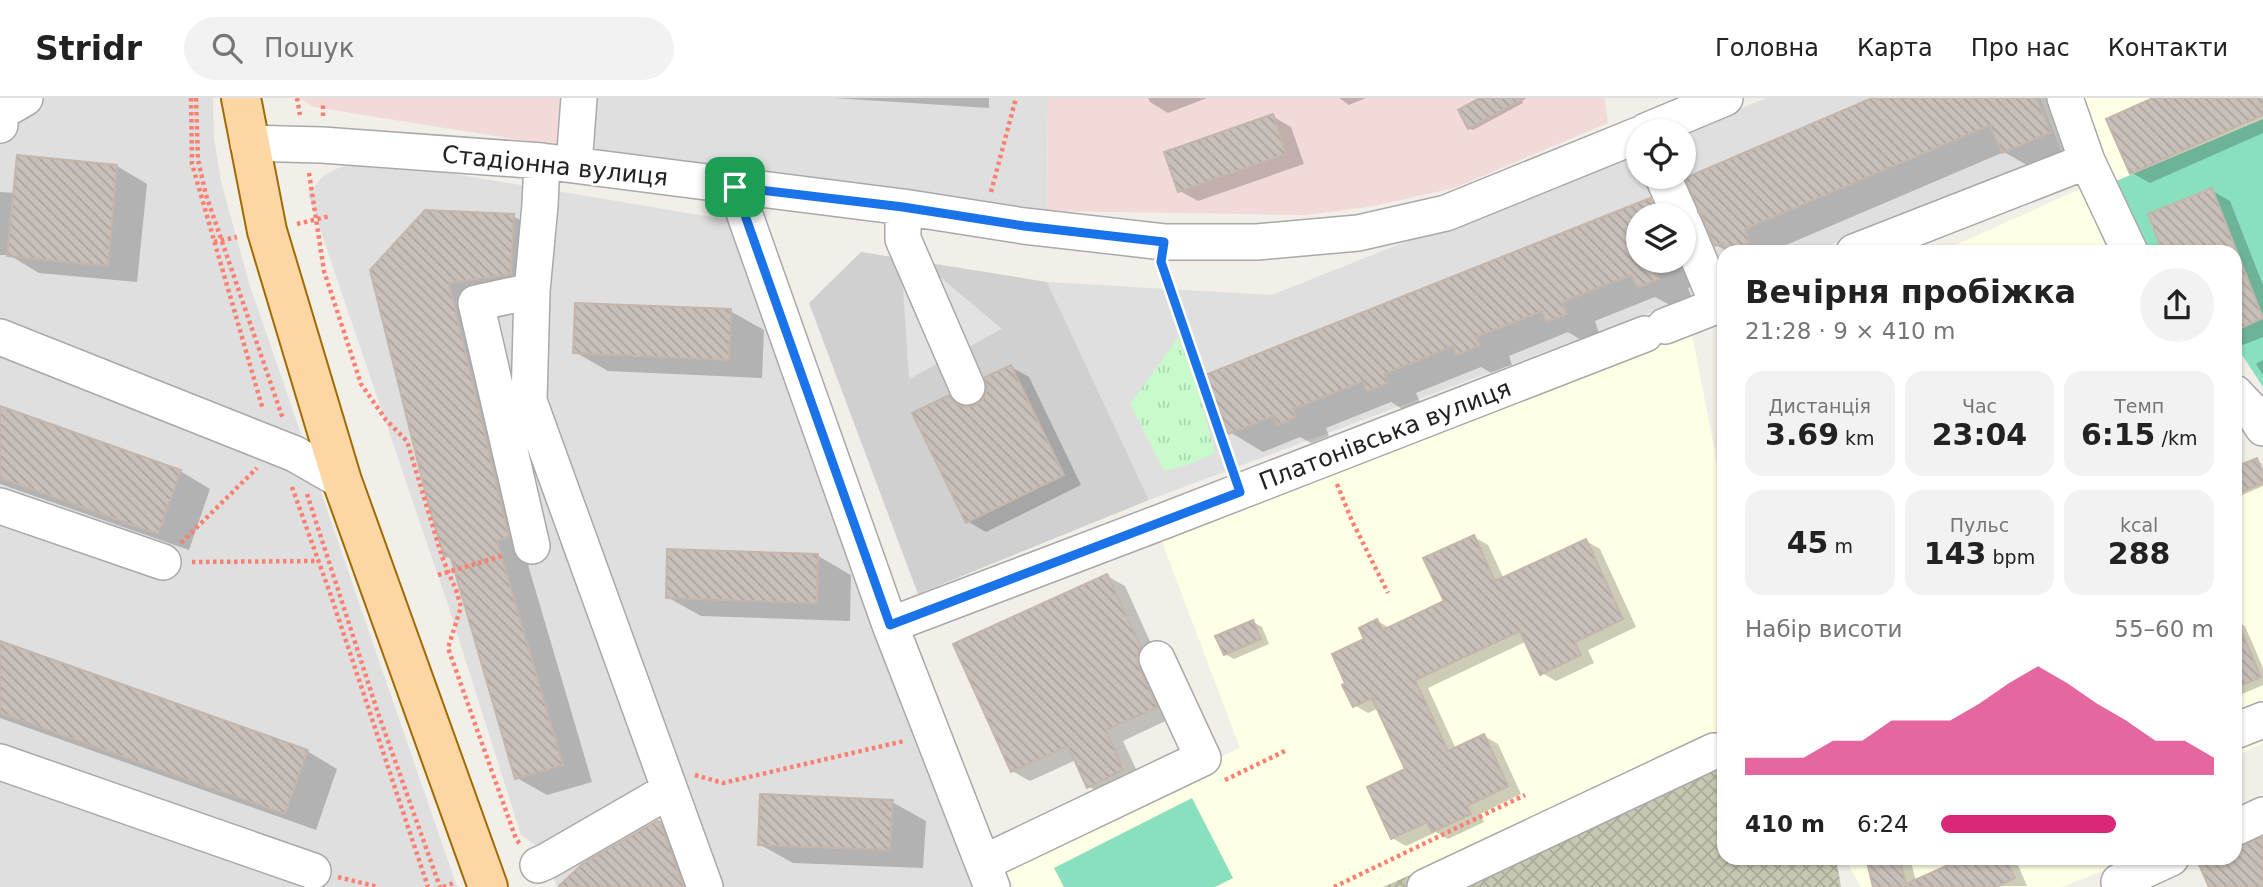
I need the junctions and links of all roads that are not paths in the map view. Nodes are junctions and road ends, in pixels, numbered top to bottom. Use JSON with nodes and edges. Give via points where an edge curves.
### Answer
{"nodes":[{"id":1,"x":25,"y":98,"type":"edge"},
{"id":2,"x":225,"y":98,"type":"edge"},
{"id":3,"x":241,"y":98,"type":"edge"},
{"id":4,"x":579,"y":98,"type":"edge"},
{"id":5,"x":1725,"y":98,"type":"edge"},
{"id":6,"x":2066,"y":98,"type":"edge"},
{"id":7,"x":1675,"y":119,"type":"edge"},
{"id":8,"x":0,"y":125,"type":"edge"},
{"id":9,"x":1626,"y":140,"type":"edge"},
{"id":10,"x":248,"y":143,"type":"junction"},
{"id":11,"x":2087,"y":161,"type":"junction"},
{"id":12,"x":558,"y":163,"type":"junction"},
{"id":13,"x":735,"y":187,"type":"junction"},
{"id":14,"x":903,"y":207,"type":"junction"},
{"id":15,"x":1872,"y":245,"type":"edge"},
{"id":16,"x":2127,"y":245,"type":"edge"},
{"id":17,"x":1696,"y":250,"type":"edge"},
{"id":18,"x":532,"y":291,"type":"junction"},
{"id":19,"x":1717,"y":295,"type":"edge"},
{"id":20,"x":1717,"y":306,"type":"edge"},
{"id":21,"x":0,"y":337,"type":"edge"},
{"id":22,"x":967,"y":387,"type":"dead end"},
{"id":23,"x":2242,"y":400,"type":"edge"},
{"id":24,"x":2263,"y":428,"type":"edge"},
{"id":25,"x":342,"y":481,"type":"junction"},
{"id":26,"x":0,"y":506,"type":"edge"},
{"id":27,"x":532,"y":546,"type":"road end"},
{"id":28,"x":163,"y":562,"type":"road end"},
{"id":29,"x":890,"y":625,"type":"junction"},
{"id":30,"x":1157,"y":659,"type":"dead end"},
{"id":31,"x":2263,"y":720,"type":"edge"},
{"id":32,"x":2242,"y":729,"type":"edge"},
{"id":33,"x":1714,"y":751,"type":"dead end"},
{"id":34,"x":0,"y":762,"type":"edge"},
{"id":35,"x":670,"y":790,"type":"junction"},
{"id":36,"x":2263,"y":815,"type":"edge"},
{"id":37,"x":2242,"y":825,"type":"edge"},
{"id":38,"x":538,"y":865,"type":"road end"},
{"id":39,"x":2156,"y":865,"type":"edge"},
{"id":40,"x":313,"y":871,"type":"road end"},
{"id":41,"x":987,"y":875,"type":"edge"},
{"id":42,"x":488,"y":887,"type":"edge"},
{"id":43,"x":705,"y":887,"type":"edge"},
{"id":44,"x":1425,"y":887,"type":"edge"},
{"id":45,"x":2121,"y":887,"type":"edge"}],
"edges":[{"from":1,"to":8,"type":"street","via":[[1,112]]},
{"from":2,"to":3,"type":"street"},
{"from":3,"to":10,"type":"main road"},
{"from":4,"to":12,"type":"street"},
{"from":5,"to":7,"type":"street"},
{"from":6,"to":11,"type":"street"},
{"from":9,"to":14,"type":"street","name":"Стадіонна вулиця","via":[[1446,213],[1357,233],[1287,240],[1164,242]]},
{"from":10,"to":12,"type":"street","name":"Стадіонна вулиця"},
{"from":10,"to":25,"type":"main road","via":[[267,231]]},
{"from":11,"to":15,"type":"street"},
{"from":11,"to":16,"type":"street"},
{"from":12,"to":13,"type":"street","name":"Стадіонна вулиця"},
{"from":12,"to":18,"type":"street","via":[[540,205]]},
{"from":13,"to":14,"type":"street","name":"Стадіонна вулиця"},
{"from":13,"to":29,"type":"street"},
{"from":14,"to":22,"type":"street","via":[[903,239]]},
{"from":17,"to":19,"type":"street"},
{"from":18,"to":27,"type":"street","via":[[477,303]]},
{"from":18,"to":35,"type":"street","via":[[529,401]]},
{"from":20,"to":29,"type":"street","name":"Платонівська вулиця"},
{"from":21,"to":25,"type":"street","via":[[295,454]]},
{"from":23,"to":24,"type":"street"},
{"from":25,"to":42,"type":"main road"},
{"from":26,"to":28,"type":"street"},
{"from":29,"to":41,"type":"street"},
{"from":30,"to":41,"type":"street","via":[[1203,758]]},
{"from":31,"to":32,"type":"street"},
{"from":33,"to":44,"type":"street"},
{"from":34,"to":40,"type":"street"},
{"from":35,"to":38,"type":"street"},
{"from":35,"to":43,"type":"street"},
{"from":36,"to":37,"type":"street"},
{"from":39,"to":45,"type":"street","via":[[2119,882]]}]}
